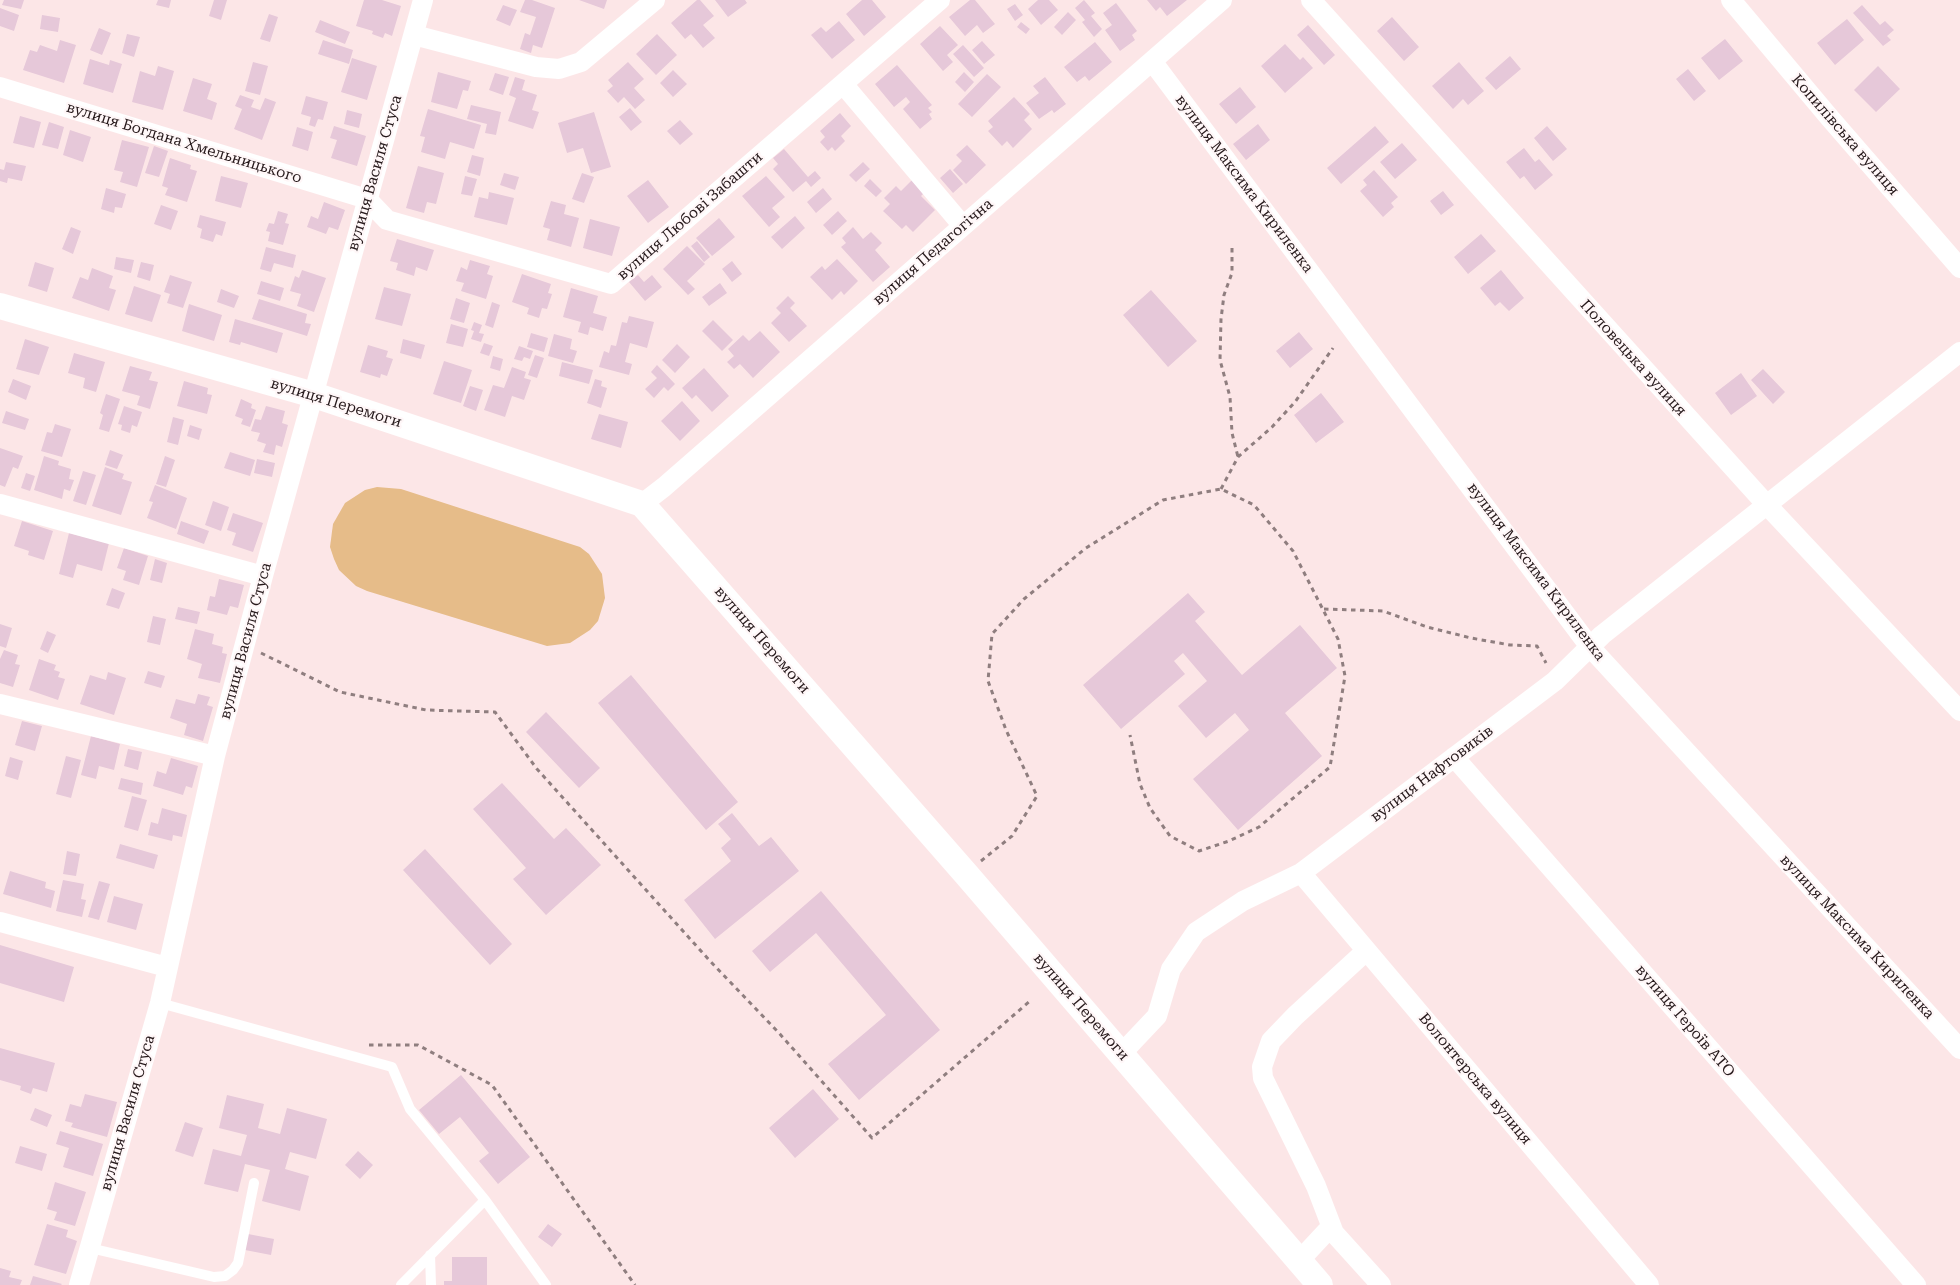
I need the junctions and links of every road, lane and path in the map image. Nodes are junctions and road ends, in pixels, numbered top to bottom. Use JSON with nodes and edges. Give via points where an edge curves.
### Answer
{"nodes":[{"id":1,"x":423,"y":0,"type":"edge"},
{"id":2,"x":940,"y":0,"type":"edge"},
{"id":3,"x":1222,"y":0,"type":"edge"},
{"id":4,"x":1311,"y":0,"type":"edge"},
{"id":5,"x":1731,"y":0,"type":"edge"},
{"id":6,"x":651,"y":2,"type":"edge"},
{"id":7,"x":414,"y":35,"type":"junction"},
{"id":8,"x":1152,"y":61,"type":"junction"},
{"id":9,"x":843,"y":84,"type":"junction"},
{"id":10,"x":0,"y":87,"type":"edge"},
{"id":11,"x":367,"y":199,"type":"junction"},
{"id":12,"x":963,"y":226,"type":"junction"},
{"id":13,"x":1232,"y":248,"type":"dead end"},
{"id":14,"x":1960,"y":268,"type":"edge"},
{"id":15,"x":0,"y":306,"type":"edge"},
{"id":16,"x":1333,"y":348,"type":"dead end"},
{"id":17,"x":1960,"y":352,"type":"edge"},
{"id":18,"x":314,"y":395,"type":"junction"},
{"id":19,"x":1238,"y":457,"type":"junction"},
{"id":20,"x":1221,"y":489,"type":"junction"},
{"id":21,"x":0,"y":504,"type":"edge"},
{"id":22,"x":642,"y":504,"type":"junction"},
{"id":23,"x":1766,"y":504,"type":"junction"},
{"id":24,"x":263,"y":576,"type":"junction"},
{"id":25,"x":1324,"y":609,"type":"junction"},
{"id":26,"x":245,"y":643,"type":"junction"},
{"id":27,"x":1590,"y":647,"type":"junction"},
{"id":28,"x":1555,"y":681,"type":"junction"},
{"id":29,"x":0,"y":704,"type":"edge"},
{"id":30,"x":1960,"y":711,"type":"edge"},
{"id":31,"x":1130,"y":735,"type":"dead end"},
{"id":32,"x":215,"y":756,"type":"junction"},
{"id":33,"x":1455,"y":757,"type":"junction"},
{"id":34,"x":1301,"y":873,"type":"junction"},
{"id":35,"x":966,"y":874,"type":"junction"},
{"id":36,"x":0,"y":922,"type":"edge"},
{"id":37,"x":1366,"y":951,"type":"junction"},
{"id":38,"x":167,"y":967,"type":"junction"},
{"id":39,"x":1030,"y":1001,"type":"dead end"},
{"id":40,"x":160,"y":1003,"type":"junction"},
{"id":41,"x":1960,"y":1049,"type":"edge"},
{"id":42,"x":1122,"y":1053,"type":"junction"},
{"id":43,"x":352,"y":1056,"type":"junction"},
{"id":44,"x":254,"y":1183,"type":"dead end"},
{"id":45,"x":485,"y":1200,"type":"junction"},
{"id":46,"x":1334,"y":1233,"type":"junction"},
{"id":47,"x":90,"y":1248,"type":"junction"},
{"id":48,"x":430,"y":1255,"type":"junction"},
{"id":49,"x":1299,"y":1261,"type":"junction"},
{"id":50,"x":79,"y":1285,"type":"edge"},
{"id":51,"x":401,"y":1285,"type":"edge"},
{"id":52,"x":431,"y":1285,"type":"edge"},
{"id":53,"x":546,"y":1285,"type":"edge"},
{"id":54,"x":635,"y":1285,"type":"edge"},
{"id":55,"x":1320,"y":1285,"type":"edge"},
{"id":56,"x":1381,"y":1285,"type":"edge"},
{"id":57,"x":1649,"y":1285,"type":"edge"},
{"id":58,"x":1916,"y":1285,"type":"edge"}],
"edges":[{"from":1,"to":7,"type":"street","name":"вулиця Василя Стуса"},
{"from":2,"to":9,"type":"street","name":"вулиця Любові Забашти"},
{"from":3,"to":8,"type":"street","name":"вулиця Педагогічна"},
{"from":4,"to":23,"type":"street","name":"Половецька вулиця"},
{"from":5,"to":14,"type":"street","name":"Копилівська вулиця"},
{"from":6,"to":7,"type":"street","via":[[581,62],[559,69],[536,68]]},
{"from":7,"to":11,"type":"street","name":"вулиця Василя Стуса"},
{"from":8,"to":12,"type":"street","name":"вулиця Педагогічна"},
{"from":8,"to":27,"type":"street","name":"вулиця Максима Кириленка"},
{"from":9,"to":11,"type":"street","name":"вулиця Любові Забашти","via":[[611,284],[387,220]]},
{"from":9,"to":12,"type":"street"},
{"from":10,"to":11,"type":"street","name":"вулиця Богдана Хмельницького"},
{"from":11,"to":18,"type":"street","name":"вулиця Василя Стуса"},
{"from":12,"to":22,"type":"street","name":"вулиця Педагогічна"},
{"from":13,"to":19,"type":"path","via":[[1232,273],[1221,319],[1220,360],[1230,397]]},
{"from":15,"to":18,"type":"street","name":"вулиця Перемоги"},
{"from":16,"to":19,"type":"path","via":[[1295,402]]},
{"from":17,"to":23,"type":"street","name":"вулиця Нафтовиків"},
{"from":18,"to":22,"type":"street","name":"вулиця Перемоги"},
{"from":18,"to":24,"type":"street","name":"вулиця Василя Стуса"},
{"from":19,"to":20,"type":"path"},
{"from":20,"to":25,"type":"path","via":[[1254,505],[1293,551]]},
{"from":20,"to":35,"type":"path","via":[[1163,500],[1086,548],[1024,599],[992,634],[988,681],[1036,796],[1012,836]]},
{"from":21,"to":24,"type":"street"},
{"from":22,"to":35,"type":"street","name":"вулиця Перемоги"},
{"from":23,"to":27,"type":"street","name":"вулиця Нафтовиків"},
{"from":23,"to":30,"type":"street","name":"Половецька вулиця"},
{"from":24,"to":26,"type":"street","name":"вулиця Василя Стуса"},
{"from":25,"to":28,"type":"path","via":[[1383,611],[1471,638],[1538,646]]},
{"from":25,"to":31,"type":"path","via":[[1338,639],[1345,676],[1330,767],[1259,827],[1199,851],[1170,836],[1150,808],[1140,784]]},
{"from":26,"to":32,"type":"street","name":"вулиця Василя Стуса"},
{"from":26,"to":39,"type":"path","via":[[340,692],[426,710],[495,712],[537,769],[872,1138]]},
{"from":27,"to":28,"type":"street","name":"вулиця Нафтовиків"},
{"from":27,"to":41,"type":"street","name":"вулиця Максима Кириленка"},
{"from":28,"to":33,"type":"street","name":"вулиця Нафтовиків"},
{"from":29,"to":32,"type":"street"},
{"from":32,"to":38,"type":"street","name":"вулиця Василя Стуса"},
{"from":33,"to":34,"type":"street","name":"вулиця Нафтовиків"},
{"from":33,"to":58,"type":"street","name":"вулиця Героїв АТО"},
{"from":34,"to":37,"type":"street","name":"Волонтерська вулиця"},
{"from":34,"to":42,"type":"street","name":"вулиця Нафтовиків","via":[[1243,901],[1196,932],[1171,969],[1157,1016]]},
{"from":35,"to":42,"type":"street","name":"вулиця Перемоги"},
{"from":36,"to":38,"type":"street"},
{"from":37,"to":46,"type":"street","via":[[1271,1041],[1262,1066],[1263,1078],[1316,1186]]},
{"from":37,"to":57,"type":"street","name":"Волонтерська вулиця"},
{"from":38,"to":40,"type":"street","name":"вулиця Василя Стуса"},
{"from":40,"to":43,"type":"lane"},
{"from":40,"to":47,"type":"street","name":"вулиця Василя Стуса"},
{"from":42,"to":49,"type":"street","name":"вулиця Перемоги"},
{"from":43,"to":45,"type":"lane","via":[[392,1067],[410,1109]]},
{"from":43,"to":54,"type":"path","via":[[366,1045],[418,1045],[492,1085]]},
{"from":44,"to":47,"type":"lane","via":[[238,1263],[225,1276],[214,1277]]},
{"from":45,"to":48,"type":"lane"},
{"from":45,"to":53,"type":"lane"},
{"from":46,"to":49,"type":"street","via":[[1326,1232]]},
{"from":46,"to":56,"type":"street"},
{"from":47,"to":50,"type":"street","name":"вулиця Василя Стуса"},
{"from":48,"to":51,"type":"lane"},
{"from":48,"to":52,"type":"lane"},
{"from":49,"to":55,"type":"street","name":"вулиця Перемоги"}]}
